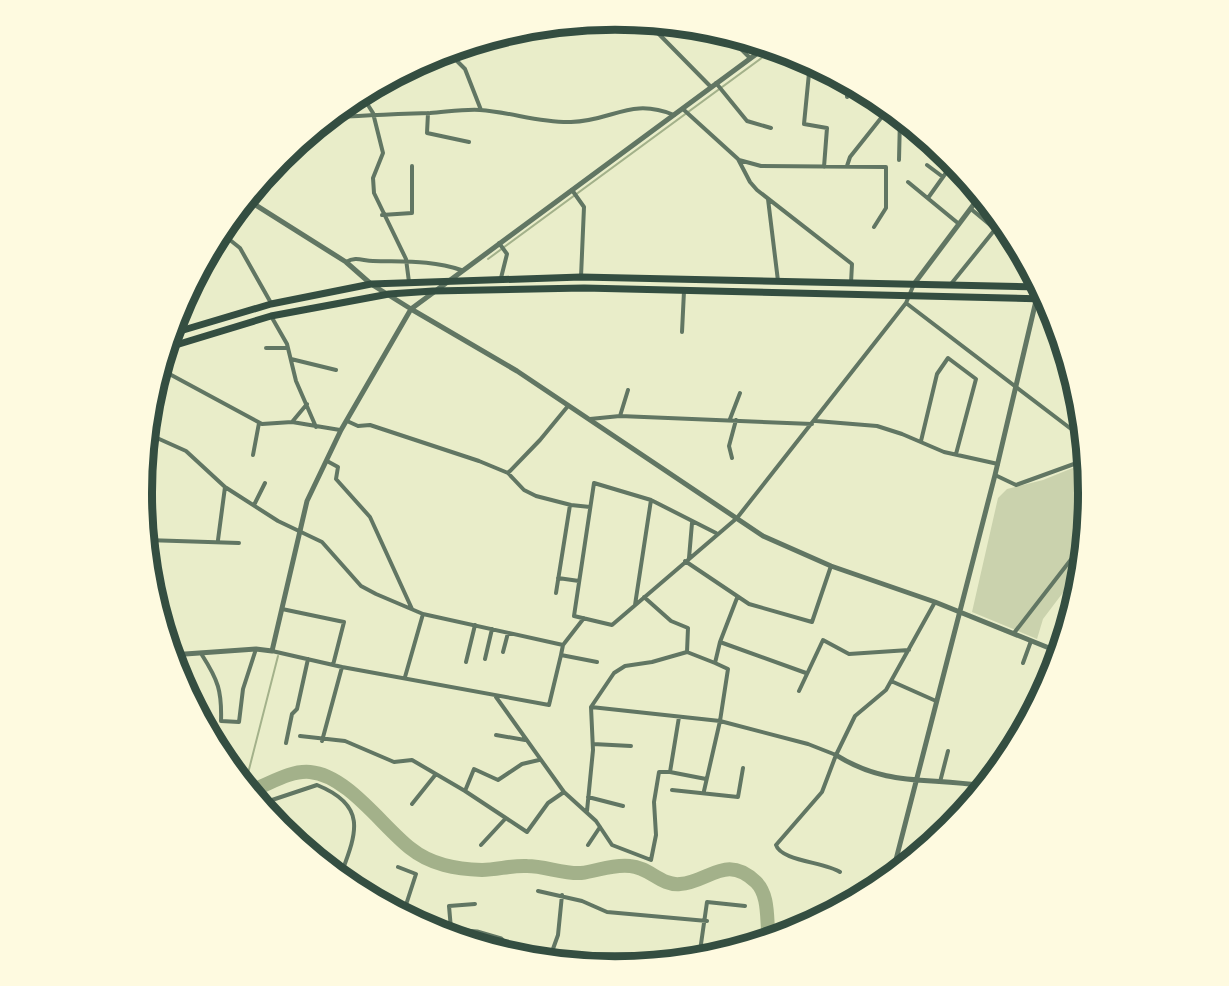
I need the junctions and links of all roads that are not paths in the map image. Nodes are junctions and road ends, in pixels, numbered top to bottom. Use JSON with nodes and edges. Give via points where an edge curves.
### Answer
{"nodes":[{"id":1,"x":658,"y":32,"type":"edge"},
{"id":2,"x":740,"y":48,"type":"edge"},
{"id":3,"x":757,"y":53,"type":"edge"},
{"id":4,"x":750,"y":58,"type":"junction"},
{"id":5,"x":455,"y":59,"type":"edge"},
{"id":6,"x":809,"y":73,"type":"edge"},
{"id":7,"x":715,"y":85,"type":"junction"},
{"id":8,"x":847,"y":93,"type":"edge"},
{"id":9,"x":847,"y":97,"type":"dead end"},
{"id":10,"x":366,"y":102,"type":"edge"},
{"id":11,"x":481,"y":110,"type":"junction"},
{"id":12,"x":684,"y":110,"type":"junction"},
{"id":13,"x":428,"y":113,"type":"junction"},
{"id":14,"x":373,"y":114,"type":"junction"},
{"id":15,"x":674,"y":115,"type":"junction"},
{"id":16,"x":346,"y":116,"type":"edge"},
{"id":17,"x":883,"y":116,"type":"edge"},
{"id":18,"x":771,"y":128,"type":"dead end"},
{"id":19,"x":900,"y":129,"type":"edge"},
{"id":20,"x":469,"y":142,"type":"dead end"},
{"id":21,"x":738,"y":159,"type":"junction"},
{"id":22,"x":899,"y":160,"type":"dead end"},
{"id":23,"x":927,"y":165,"type":"dead end"},
{"id":24,"x":412,"y":166,"type":"dead end"},
{"id":25,"x":847,"y":166,"type":"junction"},
{"id":26,"x":824,"y":167,"type":"junction"},
{"id":27,"x":947,"y":171,"type":"edge"},
{"id":28,"x":943,"y":177,"type":"junction"},
{"id":29,"x":908,"y":183,"type":"dead end"},
{"id":30,"x":572,"y":190,"type":"junction"},
{"id":31,"x":928,"y":198,"type":"junction"},
{"id":32,"x":768,"y":199,"type":"junction"},
{"id":33,"x":975,"y":203,"type":"edge"},
{"id":34,"x":253,"y":204,"type":"edge"},
{"id":35,"x":971,"y":209,"type":"junction"},
{"id":36,"x":382,"y":215,"type":"junction"},
{"id":37,"x":959,"y":224,"type":"junction"},
{"id":38,"x":874,"y":227,"type":"dead end"},
{"id":39,"x":994,"y":229,"type":"joint"},
{"id":40,"x":228,"y":239,"type":"edge"},
{"id":41,"x":500,"y":244,"type":"junction"},
{"id":42,"x":406,"y":260,"type":"junction"},
{"id":43,"x":346,"y":262,"type":"junction"},
{"id":44,"x":461,"y":270,"type":"junction"},
{"id":45,"x":581,"y":277,"type":"junction"},
{"id":46,"x":501,"y":278,"type":"junction"},
{"id":47,"x":447,"y":280,"type":"junction"},
{"id":48,"x":778,"y":281,"type":"junction"},
{"id":49,"x":409,"y":282,"type":"junction"},
{"id":50,"x":851,"y":283,"type":"junction"},
{"id":51,"x":371,"y":284,"type":"junction"},
{"id":52,"x":914,"y":284,"type":"junction"},
{"id":53,"x":951,"y":284,"type":"junction"},
{"id":54,"x":1029,"y":287,"type":"edge"},
{"id":55,"x":684,"y":290,"type":"junction"},
{"id":56,"x":433,"y":291,"type":"junction"},
{"id":57,"x":389,"y":294,"type":"junction"},
{"id":58,"x":910,"y":296,"type":"junction"},
{"id":59,"x":1035,"y":299,"type":"edge"},
{"id":60,"x":906,"y":303,"type":"junction"},
{"id":61,"x":271,"y":304,"type":"junction"},
{"id":62,"x":1039,"y":308,"type":"edge"},
{"id":63,"x":411,"y":309,"type":"junction"},
{"id":64,"x":271,"y":316,"type":"junction"},
{"id":65,"x":181,"y":331,"type":"edge"},
{"id":66,"x":682,"y":332,"type":"dead end"},
{"id":67,"x":176,"y":345,"type":"edge"},
{"id":68,"x":266,"y":348,"type":"dead end"},
{"id":69,"x":288,"y":348,"type":"junction"},
{"id":70,"x":291,"y":359,"type":"junction"},
{"id":71,"x":336,"y":370,"type":"dead end"},
{"id":72,"x":167,"y":373,"type":"edge"},
{"id":73,"x":1017,"y":387,"type":"junction"},
{"id":74,"x":628,"y":390,"type":"dead end"},
{"id":75,"x":740,"y":393,"type":"dead end"},
{"id":76,"x":307,"y":404,"type":"junction"},
{"id":77,"x":568,"y":406,"type":"junction"},
{"id":78,"x":620,"y":416,"type":"junction"},
{"id":79,"x":590,"y":419,"type":"junction"},
{"id":80,"x":730,"y":419,"type":"junction"},
{"id":81,"x":736,"y":420,"type":"junction"},
{"id":82,"x":347,"y":421,"type":"junction"},
{"id":83,"x":292,"y":422,"type":"junction"},
{"id":84,"x":259,"y":423,"type":"junction"},
{"id":85,"x":814,"y":423,"type":"junction"},
{"id":86,"x":316,"y":428,"type":"junction"},
{"id":87,"x":341,"y":430,"type":"junction"},
{"id":88,"x":1074,"y":431,"type":"edge"},
{"id":89,"x":155,"y":436,"type":"edge"},
{"id":90,"x":921,"y":441,"type":"junction"},
{"id":91,"x":956,"y":454,"type":"junction"},
{"id":92,"x":253,"y":455,"type":"dead end"},
{"id":93,"x":732,"y":458,"type":"dead end"},
{"id":94,"x":326,"y":461,"type":"junction"},
{"id":95,"x":1077,"y":463,"type":"edge"},
{"id":96,"x":998,"y":464,"type":"junction"},
{"id":97,"x":508,"y":473,"type":"junction"},
{"id":98,"x":995,"y":475,"type":"junction"},
{"id":99,"x":265,"y":483,"type":"dead end"},
{"id":100,"x":225,"y":487,"type":"junction"},
{"id":101,"x":651,"y":500,"type":"junction"},
{"id":102,"x":254,"y":505,"type":"junction"},
{"id":103,"x":570,"y":505,"type":"junction"},
{"id":104,"x":591,"y":507,"type":"junction"},
{"id":105,"x":737,"y":518,"type":"junction"},
{"id":106,"x":692,"y":523,"type":"junction"},
{"id":107,"x":299,"y":532,"type":"junction"},
{"id":108,"x":716,"y":533,"type":"junction"},
{"id":109,"x":154,"y":540,"type":"edge"},
{"id":110,"x":218,"y":540,"type":"junction"},
{"id":111,"x":239,"y":543,"type":"dead end"},
{"id":112,"x":1073,"y":557,"type":"edge"},
{"id":113,"x":687,"y":559,"type":"junction"},
{"id":114,"x":831,"y":566,"type":"junction"},
{"id":115,"x":558,"y":578,"type":"junction"},
{"id":116,"x":579,"y":581,"type":"junction"},
{"id":117,"x":556,"y":593,"type":"dead end"},
{"id":118,"x":644,"y":597,"type":"junction"},
{"id":119,"x":738,"y":598,"type":"junction"},
{"id":120,"x":935,"y":602,"type":"junction"},
{"id":121,"x":635,"y":605,"type":"junction"},
{"id":122,"x":282,"y":609,"type":"junction"},
{"id":123,"x":413,"y":610,"type":"junction"},
{"id":124,"x":961,"y":612,"type":"junction"},
{"id":125,"x":423,"y":614,"type":"junction"},
{"id":126,"x":584,"y":618,"type":"junction"},
{"id":127,"x":475,"y":625,"type":"junction"},
{"id":128,"x":492,"y":629,"type":"junction"},
{"id":129,"x":508,"y":633,"type":"junction"},
{"id":130,"x":1014,"y":633,"type":"junction"},
{"id":131,"x":1032,"y":640,"type":"junction"},
{"id":132,"x":720,"y":642,"type":"junction"},
{"id":133,"x":563,"y":645,"type":"junction"},
{"id":134,"x":1051,"y":648,"type":"edge"},
{"id":135,"x":256,"y":649,"type":"junction"},
{"id":136,"x":910,"y":650,"type":"junction"},
{"id":137,"x":272,"y":651,"type":"junction"},
{"id":138,"x":503,"y":652,"type":"dead end"},
{"id":139,"x":687,"y":652,"type":"junction"},
{"id":140,"x":181,"y":655,"type":"edge"},
{"id":141,"x":202,"y":655,"type":"junction"},
{"id":142,"x":561,"y":655,"type":"junction"},
{"id":143,"x":308,"y":658,"type":"junction"},
{"id":144,"x":485,"y":659,"type":"dead end"},
{"id":145,"x":466,"y":662,"type":"dead end"},
{"id":146,"x":597,"y":662,"type":"dead end"},
{"id":147,"x":715,"y":663,"type":"junction"},
{"id":148,"x":1023,"y":663,"type":"dead end"},
{"id":149,"x":333,"y":665,"type":"junction"},
{"id":150,"x":342,"y":667,"type":"junction"},
{"id":151,"x":806,"y":674,"type":"junction"},
{"id":152,"x":405,"y":677,"type":"junction"},
{"id":153,"x":891,"y":681,"type":"junction"},
{"id":154,"x":799,"y":691,"type":"dead end"},
{"id":155,"x":496,"y":697,"type":"junction"},
{"id":156,"x":936,"y":701,"type":"junction"},
{"id":157,"x":591,"y":707,"type":"junction"},
{"id":158,"x":679,"y":717,"type":"junction"},
{"id":159,"x":720,"y":721,"type":"junction"},
{"id":160,"x":496,"y":735,"type":"dead end"},
{"id":161,"x":300,"y":736,"type":"dead end"},
{"id":162,"x":526,"y":740,"type":"junction"},
{"id":163,"x":322,"y":741,"type":"junction"},
{"id":164,"x":286,"y":743,"type":"dead end"},
{"id":165,"x":593,"y":744,"type":"junction"},
{"id":166,"x":631,"y":746,"type":"dead end"},
{"id":167,"x":948,"y":751,"type":"dead end"},
{"id":168,"x":836,"y":755,"type":"junction"},
{"id":169,"x":539,"y":760,"type":"junction"},
{"id":170,"x":743,"y":768,"type":"dead end"},
{"id":171,"x":670,"y":772,"type":"junction"},
{"id":172,"x":436,"y":774,"type":"junction"},
{"id":173,"x":706,"y":779,"type":"junction"},
{"id":174,"x":918,"y":780,"type":"junction"},
{"id":175,"x":940,"y":782,"type":"junction"},
{"id":176,"x":974,"y":785,"type":"edge"},
{"id":177,"x":672,"y":790,"type":"dead end"},
{"id":178,"x":465,"y":791,"type":"junction"},
{"id":179,"x":704,"y":791,"type":"junction"},
{"id":180,"x":564,"y":792,"type":"junction"},
{"id":181,"x":588,"y":797,"type":"junction"},
{"id":182,"x":269,"y":801,"type":"edge"},
{"id":183,"x":412,"y":804,"type":"dead end"},
{"id":184,"x":622,"y":806,"type":"dead end"},
{"id":185,"x":587,"y":812,"type":"junction"},
{"id":186,"x":506,"y":818,"type":"junction"},
{"id":187,"x":600,"y":827,"type":"junction"},
{"id":188,"x":481,"y":845,"type":"dead end"},
{"id":189,"x":588,"y":845,"type":"dead end"},
{"id":190,"x":896,"y":860,"type":"edge"},
{"id":191,"x":398,"y":867,"type":"dead end"},
{"id":192,"x":343,"y":868,"type":"edge"},
{"id":193,"x":840,"y":872,"type":"dead end"},
{"id":194,"x":538,"y":891,"type":"dead end"},
{"id":195,"x":562,"y":895,"type":"junction"},
{"id":196,"x":475,"y":904,"type":"dead end"},
{"id":197,"x":406,"y":906,"type":"edge"},
{"id":198,"x":746,"y":906,"type":"dead end"},
{"id":199,"x":706,"y":920,"type":"junction"},
{"id":200,"x":451,"y":926,"type":"edge"},
{"id":201,"x":471,"y":932,"type":"edge"},
{"id":202,"x":491,"y":936,"type":"joint"},
{"id":203,"x":504,"y":942,"type":"edge"},
{"id":204,"x":701,"y":948,"type":"edge"},
{"id":205,"x":552,"y":952,"type":"edge"}],
"edges":[{"from":1,"to":7,"type":"street"},
{"from":2,"to":4,"type":"street"},
{"from":3,"to":4,"type":"street"},
{"from":4,"to":7,"type":"street"},
{"from":5,"to":11,"type":"street","via":[[465,69]]},
{"from":6,"to":26,"type":"street","via":[[804,124],[827,128]]},
{"from":7,"to":12,"type":"street"},
{"from":7,"to":18,"type":"street","via":[[747,121]]},
{"from":8,"to":9,"type":"street"},
{"from":10,"to":14,"type":"street"},
{"from":11,"to":13,"type":"street"},
{"from":11,"to":15,"type":"street","via":[[568,122],[637,107]]},
{"from":12,"to":15,"type":"street"},
{"from":12,"to":21,"type":"street"},
{"from":13,"to":14,"type":"street"},
{"from":13,"to":20,"type":"street","via":[[427,133]]},
{"from":14,"to":16,"type":"street"},
{"from":14,"to":36,"type":"street","via":[[382,153],[373,178],[374,193]]},
{"from":15,"to":30,"type":"street"},
{"from":17,"to":25,"type":"street"},
{"from":19,"to":22,"type":"street"},
{"from":21,"to":26,"type":"street","via":[[761,166]]},
{"from":21,"to":32,"type":"street","via":[[750,182]]},
{"from":23,"to":28,"type":"street"},
{"from":24,"to":36,"type":"street","via":[[412,213]]},
{"from":25,"to":26,"type":"street"},
{"from":25,"to":38,"type":"street","via":[[886,167],[886,208]]},
{"from":27,"to":28,"type":"street"},
{"from":28,"to":31,"type":"street"},
{"from":29,"to":31,"type":"street"},
{"from":30,"to":41,"type":"street"},
{"from":30,"to":45,"type":"street","via":[[584,207]]},
{"from":31,"to":37,"type":"street"},
{"from":32,"to":48,"type":"street"},
{"from":32,"to":50,"type":"street","via":[[852,264]]},
{"from":33,"to":35,"type":"street"},
{"from":34,"to":43,"type":"street"},
{"from":35,"to":37,"type":"street"},
{"from":35,"to":39,"type":"street"},
{"from":36,"to":42,"type":"street"},
{"from":37,"to":52,"type":"street"},
{"from":39,"to":53,"type":"street"},
{"from":40,"to":61,"type":"street","via":[[240,248]]},
{"from":41,"to":44,"type":"street"},
{"from":41,"to":46,"type":"street","via":[[507,254]]},
{"from":42,"to":43,"type":"street","via":[[353,258]]},
{"from":42,"to":44,"type":"street"},
{"from":42,"to":49,"type":"street"},
{"from":43,"to":51,"type":"street"},
{"from":44,"to":47,"type":"street"},
{"from":45,"to":46,"type":"highway"},
{"from":45,"to":48,"type":"highway"},
{"from":46,"to":47,"type":"highway"},
{"from":47,"to":49,"type":"highway"},
{"from":47,"to":56,"type":"street"},
{"from":48,"to":50,"type":"highway"},
{"from":49,"to":51,"type":"highway"},
{"from":50,"to":52,"type":"highway"},
{"from":51,"to":57,"type":"street"},
{"from":51,"to":61,"type":"highway"},
{"from":52,"to":53,"type":"highway"},
{"from":52,"to":58,"type":"street"},
{"from":53,"to":54,"type":"highway"},
{"from":55,"to":56,"type":"highway"},
{"from":55,"to":58,"type":"highway"},
{"from":55,"to":66,"type":"street"},
{"from":56,"to":57,"type":"highway"},
{"from":56,"to":63,"type":"street"},
{"from":57,"to":63,"type":"street"},
{"from":57,"to":64,"type":"highway"},
{"from":58,"to":59,"type":"highway"},
{"from":58,"to":60,"type":"street"},
{"from":60,"to":73,"type":"street"},
{"from":60,"to":85,"type":"street"},
{"from":61,"to":65,"type":"highway"},
{"from":62,"to":73,"type":"street"},
{"from":63,"to":77,"type":"street"},
{"from":63,"to":82,"type":"street"},
{"from":64,"to":67,"type":"highway"},
{"from":64,"to":69,"type":"street"},
{"from":68,"to":69,"type":"street"},
{"from":69,"to":70,"type":"street"},
{"from":70,"to":71,"type":"street"},
{"from":70,"to":76,"type":"street"},
{"from":72,"to":84,"type":"street"},
{"from":73,"to":88,"type":"street"},
{"from":73,"to":96,"type":"street"},
{"from":74,"to":78,"type":"street"},
{"from":75,"to":80,"type":"street"},
{"from":76,"to":83,"type":"street"},
{"from":76,"to":86,"type":"street"},
{"from":77,"to":79,"type":"street"},
{"from":77,"to":97,"type":"street"},
{"from":78,"to":79,"type":"street"},
{"from":78,"to":80,"type":"street"},
{"from":79,"to":105,"type":"street"},
{"from":80,"to":81,"type":"street"},
{"from":81,"to":85,"type":"street"},
{"from":81,"to":93,"type":"street","via":[[729,446]]},
{"from":82,"to":87,"type":"street"},
{"from":82,"to":97,"type":"street","via":[[358,426],[370,425]]},
{"from":83,"to":84,"type":"street"},
{"from":83,"to":86,"type":"street"},
{"from":84,"to":92,"type":"street"},
{"from":85,"to":90,"type":"street","via":[[877,426]]},
{"from":85,"to":105,"type":"street"},
{"from":86,"to":87,"type":"street"},
{"from":87,"to":94,"type":"street"},
{"from":89,"to":100,"type":"street","via":[[186,451]]},
{"from":90,"to":91,"type":"street"},
{"from":90,"to":91,"type":"street","via":[[937,374],[948,358],[976,379]]},
{"from":91,"to":96,"type":"street"},
{"from":94,"to":107,"type":"street","via":[[307,501]]},
{"from":94,"to":123,"type":"street","via":[[338,467],[336,478],[340,487],[370,517]]},
{"from":95,"to":98,"type":"street","via":[[1016,485]]},
{"from":96,"to":98,"type":"street"},
{"from":97,"to":103,"type":"street","via":[[524,490]]},
{"from":98,"to":124,"type":"street"},
{"from":99,"to":102,"type":"street"},
{"from":100,"to":102,"type":"street"},
{"from":100,"to":110,"type":"street"},
{"from":101,"to":104,"type":"street","via":[[594,483]]},
{"from":101,"to":106,"type":"street"},
{"from":101,"to":121,"type":"street"},
{"from":102,"to":107,"type":"street"},
{"from":103,"to":104,"type":"street"},
{"from":103,"to":115,"type":"street"},
{"from":104,"to":116,"type":"street"},
{"from":105,"to":108,"type":"street"},
{"from":105,"to":114,"type":"street","via":[[763,536]]},
{"from":106,"to":108,"type":"street"},
{"from":106,"to":113,"type":"street"},
{"from":107,"to":122,"type":"street"},
{"from":107,"to":123,"type":"street","via":[[322,542],[361,586]]},
{"from":108,"to":113,"type":"street"},
{"from":109,"to":110,"type":"street"},
{"from":110,"to":111,"type":"street"},
{"from":112,"to":130,"type":"street"},
{"from":113,"to":118,"type":"street"},
{"from":113,"to":119,"type":"street"},
{"from":114,"to":119,"type":"street","via":[[812,622]]},
{"from":114,"to":120,"type":"street"},
{"from":115,"to":116,"type":"street"},
{"from":115,"to":117,"type":"street"},
{"from":116,"to":126,"type":"street","via":[[574,616]]},
{"from":118,"to":121,"type":"street"},
{"from":118,"to":139,"type":"street","via":[[671,621],[688,628]]},
{"from":119,"to":132,"type":"street"},
{"from":120,"to":124,"type":"street"},
{"from":120,"to":136,"type":"street"},
{"from":121,"to":126,"type":"street","via":[[612,625]]},
{"from":122,"to":137,"type":"street"},
{"from":122,"to":149,"type":"street","via":[[344,622]]},
{"from":123,"to":125,"type":"street"},
{"from":124,"to":130,"type":"street"},
{"from":124,"to":156,"type":"street"},
{"from":125,"to":127,"type":"street"},
{"from":125,"to":152,"type":"street"},
{"from":126,"to":133,"type":"street"},
{"from":127,"to":128,"type":"street"},
{"from":127,"to":145,"type":"street"},
{"from":128,"to":129,"type":"street"},
{"from":128,"to":144,"type":"street"},
{"from":129,"to":133,"type":"street"},
{"from":129,"to":138,"type":"street"},
{"from":130,"to":131,"type":"street"},
{"from":131,"to":134,"type":"street"},
{"from":131,"to":148,"type":"street"},
{"from":132,"to":147,"type":"street"},
{"from":132,"to":151,"type":"street"},
{"from":133,"to":142,"type":"street"},
{"from":135,"to":137,"type":"street"},
{"from":135,"to":141,"type":"street"},
{"from":135,"to":141,"type":"street","via":[[243,689],[239,723],[221,721],[222,696],[217,678]]},
{"from":136,"to":151,"type":"street","via":[[849,654],[823,640]]},
{"from":136,"to":153,"type":"street"},
{"from":137,"to":143,"type":"street"},
{"from":139,"to":147,"type":"street"},
{"from":139,"to":157,"type":"street","via":[[625,666],[614,673]]},
{"from":140,"to":141,"type":"street"},
{"from":142,"to":146,"type":"street"},
{"from":142,"to":155,"type":"street","via":[[549,705]]},
{"from":143,"to":149,"type":"street"},
{"from":143,"to":164,"type":"street"},
{"from":147,"to":159,"type":"street","via":[[728,669]]},
{"from":149,"to":150,"type":"street"},
{"from":150,"to":152,"type":"street"},
{"from":150,"to":163,"type":"street"},
{"from":151,"to":154,"type":"street"},
{"from":152,"to":155,"type":"street"},
{"from":153,"to":156,"type":"street"},
{"from":153,"to":168,"type":"street","via":[[855,716]]},
{"from":155,"to":162,"type":"street"},
{"from":156,"to":174,"type":"street"},
{"from":157,"to":158,"type":"street"},
{"from":157,"to":165,"type":"street"},
{"from":158,"to":159,"type":"street"},
{"from":158,"to":171,"type":"street"},
{"from":159,"to":168,"type":"street"},
{"from":159,"to":173,"type":"street"},
{"from":160,"to":162,"type":"street"},
{"from":161,"to":163,"type":"street"},
{"from":162,"to":169,"type":"street"},
{"from":163,"to":172,"type":"street","via":[[345,741],[394,762],[412,760]]},
{"from":165,"to":166,"type":"street"},
{"from":165,"to":181,"type":"street"},
{"from":167,"to":175,"type":"street"},
{"from":168,"to":174,"type":"street","via":[[873,773]]},
{"from":168,"to":193,"type":"street","via":[[822,792],[776,845],[783,854]]},
{"from":169,"to":178,"type":"street","via":[[522,764],[498,780],[474,769]]},
{"from":169,"to":180,"type":"street"},
{"from":170,"to":179,"type":"street","via":[[738,797]]},
{"from":171,"to":173,"type":"street"},
{"from":171,"to":187,"type":"street","via":[[659,772],[651,860],[612,844]]},
{"from":172,"to":178,"type":"street"},
{"from":172,"to":183,"type":"street"},
{"from":173,"to":179,"type":"street"},
{"from":174,"to":175,"type":"street"},
{"from":174,"to":190,"type":"street"},
{"from":175,"to":176,"type":"street"},
{"from":177,"to":179,"type":"street"},
{"from":178,"to":186,"type":"street"},
{"from":180,"to":185,"type":"street"},
{"from":180,"to":186,"type":"street","via":[[548,803],[527,832]]},
{"from":181,"to":184,"type":"street"},
{"from":181,"to":185,"type":"street"},
{"from":182,"to":192,"type":"street","via":[[316,785],[347,802],[356,834]]},
{"from":185,"to":187,"type":"street"},
{"from":186,"to":188,"type":"street"},
{"from":187,"to":189,"type":"street"},
{"from":191,"to":197,"type":"street","via":[[416,874]]},
{"from":194,"to":195,"type":"street"},
{"from":195,"to":199,"type":"street","via":[[607,912]]},
{"from":195,"to":205,"type":"street","via":[[558,935]]},
{"from":196,"to":200,"type":"street","via":[[449,906]]},
{"from":198,"to":199,"type":"street","via":[[707,902]]},
{"from":199,"to":204,"type":"street"},
{"from":201,"to":202,"type":"street"},
{"from":202,"to":203,"type":"street"}]}
